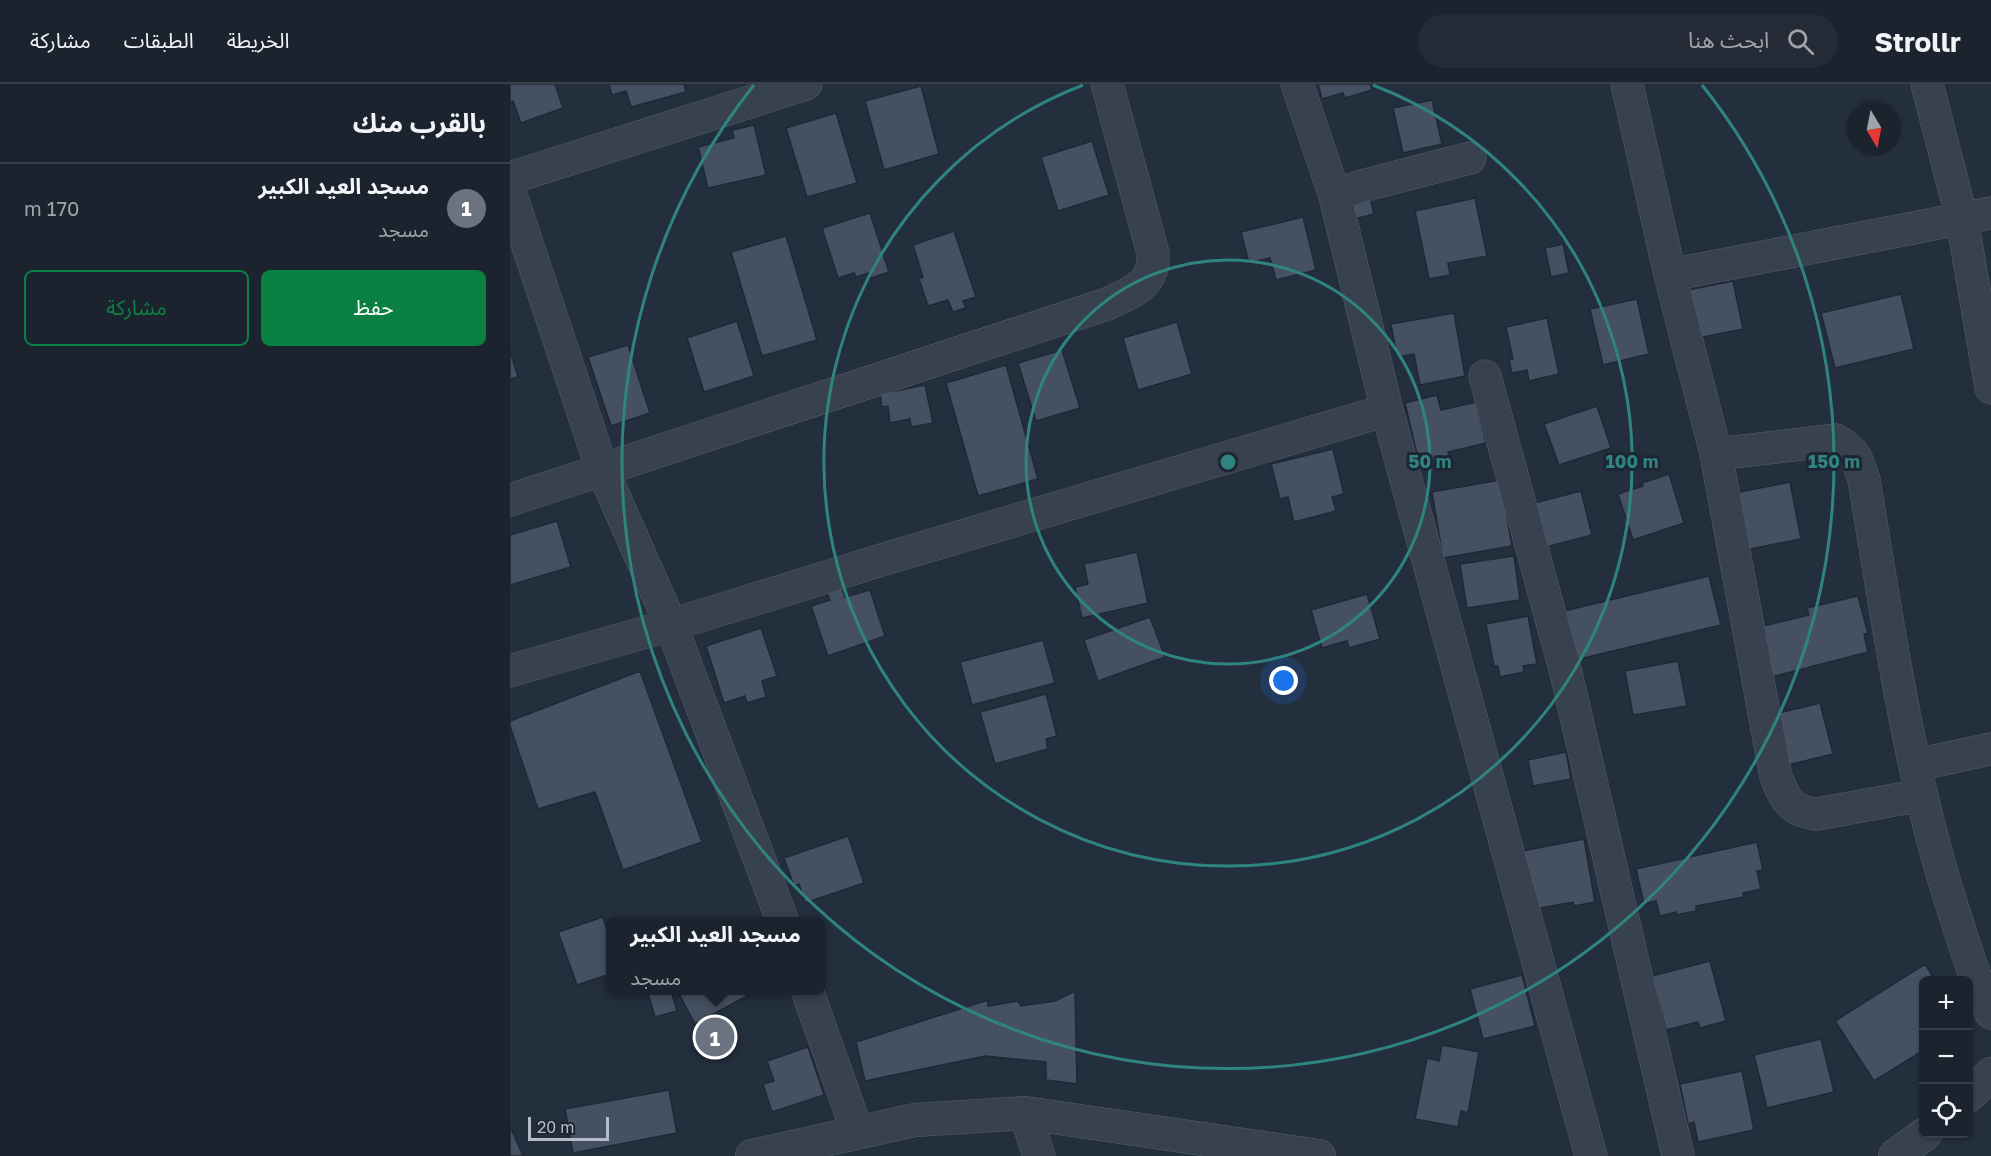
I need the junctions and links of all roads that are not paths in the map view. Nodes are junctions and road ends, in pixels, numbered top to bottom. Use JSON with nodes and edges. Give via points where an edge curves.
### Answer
{"nodes":[{"id":1,"x":806,"y":84,"type":"edge"},
{"id":2,"x":1107,"y":84,"type":"edge"},
{"id":3,"x":1297,"y":84,"type":"edge"},
{"id":4,"x":1627,"y":84,"type":"edge"},
{"id":5,"x":1927,"y":84,"type":"edge"},
{"id":6,"x":1470,"y":158,"type":"dead end"},
{"id":7,"x":510,"y":178,"type":"edge"},
{"id":8,"x":510,"y":192,"type":"edge"},
{"id":9,"x":1335,"y":196,"type":"junction"},
{"id":10,"x":1976,"y":216,"type":"edge"},
{"id":11,"x":1670,"y":275,"type":"junction"},
{"id":12,"x":1485,"y":376,"type":"dead end"},
{"id":13,"x":1991,"y":388,"type":"edge"},
{"id":14,"x":1387,"y":410,"type":"junction"},
{"id":15,"x":1716,"y":454,"type":"junction"},
{"id":16,"x":603,"y":469,"type":"junction"},
{"id":17,"x":510,"y":500,"type":"edge"},
{"id":18,"x":671,"y":625,"type":"junction"},
{"id":19,"x":510,"y":671,"type":"edge"},
{"id":20,"x":1991,"y":748,"type":"edge"},
{"id":21,"x":1919,"y":780,"type":"junction"},
{"id":22,"x":781,"y":917,"type":"edge"},
{"id":23,"x":809,"y":995,"type":"edge"},
{"id":24,"x":1991,"y":1013,"type":"edge"},
{"id":25,"x":1991,"y":1074,"type":"edge"},
{"id":26,"x":1973,"y":1091,"type":"edge"},
{"id":27,"x":1025,"y":1113,"type":"junction"},
{"id":28,"x":857,"y":1131,"type":"junction"},
{"id":29,"x":1920,"y":1138,"type":"edge"},
{"id":30,"x":764,"y":1154,"type":"edge"},
{"id":31,"x":1038,"y":1156,"type":"edge"},
{"id":32,"x":1314,"y":1156,"type":"edge"},
{"id":33,"x":1591,"y":1156,"type":"edge"},
{"id":34,"x":1678,"y":1156,"type":"edge"},
{"id":35,"x":1895,"y":1156,"type":"edge"}],
"edges":[{"from":1,"to":7,"type":"street"},
{"from":2,"to":16,"type":"street","via":[[1153,254],[1149,278],[1131,293]]},
{"from":3,"to":9,"type":"street"},
{"from":4,"to":11,"type":"street"},
{"from":5,"to":10,"type":"street","via":[[1933,112]]},
{"from":6,"to":9,"type":"street"},
{"from":8,"to":16,"type":"street"},
{"from":9,"to":14,"type":"street"},
{"from":10,"to":11,"type":"street"},
{"from":10,"to":13,"type":"street"},
{"from":11,"to":15,"type":"street"},
{"from":12,"to":34,"type":"street","via":[[1566,673]]},
{"from":14,"to":18,"type":"street"},
{"from":14,"to":33,"type":"street"},
{"from":15,"to":21,"type":"street","via":[[1836,440],[1849,446],[1864,480],[1900,699]]},
{"from":15,"to":21,"type":"street","via":[[1776,777],[1784,796],[1794,808],[1817,814]]},
{"from":16,"to":17,"type":"street"},
{"from":16,"to":18,"type":"street"},
{"from":18,"to":19,"type":"street"},
{"from":18,"to":22,"type":"street"},
{"from":20,"to":21,"type":"street"},
{"from":21,"to":24,"type":"street","via":[[1945,882],[1972,968]]},
{"from":23,"to":28,"type":"street"},
{"from":25,"to":26,"type":"street"},
{"from":27,"to":28,"type":"street","via":[[915,1120]]},
{"from":27,"to":31,"type":"street"},
{"from":27,"to":32,"type":"street"},
{"from":28,"to":30,"type":"street"},
{"from":29,"to":35,"type":"street"}]}
